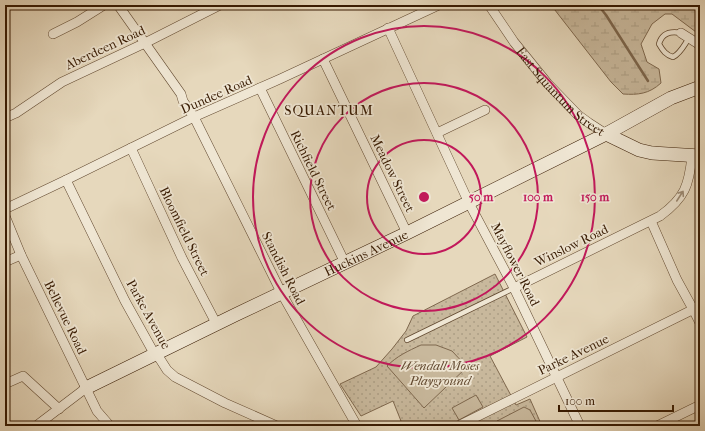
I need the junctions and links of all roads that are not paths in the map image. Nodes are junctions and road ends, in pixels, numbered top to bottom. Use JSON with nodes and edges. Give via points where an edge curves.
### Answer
{"nodes":[{"id":1,"x":104,"y":5,"type":"edge"},
{"id":2,"x":118,"y":5,"type":"edge"},
{"id":3,"x":220,"y":5,"type":"edge"},
{"id":4,"x":439,"y":5,"type":"edge"},
{"id":5,"x":489,"y":5,"type":"edge"},
{"id":6,"x":388,"y":28,"type":"junction"},
{"id":7,"x":53,"y":34,"type":"dead end"},
{"id":8,"x":685,"y":36,"type":"junction"},
{"id":9,"x":145,"y":43,"type":"junction"},
{"id":10,"x":700,"y":46,"type":"edge"},
{"id":11,"x":323,"y":59,"type":"junction"},
{"id":12,"x":700,"y":87,"type":"edge"},
{"id":13,"x":260,"y":88,"type":"junction"},
{"id":14,"x":485,"y":110,"type":"dead end"},
{"id":15,"x":194,"y":117,"type":"junction"},
{"id":16,"x":5,"y":118,"type":"edge"},
{"id":17,"x":437,"y":134,"type":"junction"},
{"id":18,"x":606,"y":134,"type":"junction"},
{"id":19,"x":131,"y":148,"type":"junction"},
{"id":20,"x":696,"y":156,"type":"edge"},
{"id":21,"x":66,"y":180,"type":"junction"},
{"id":22,"x":469,"y":203,"type":"junction"},
{"id":23,"x":5,"y":209,"type":"edge"},
{"id":24,"x":5,"y":216,"type":"edge"},
{"id":25,"x":651,"y":221,"type":"junction"},
{"id":26,"x":407,"y":234,"type":"junction"},
{"id":27,"x":21,"y":254,"type":"junction"},
{"id":28,"x":5,"y":262,"type":"edge"},
{"id":29,"x":345,"y":263,"type":"junction"},
{"id":30,"x":514,"y":288,"type":"junction"},
{"id":31,"x":282,"y":294,"type":"junction"},
{"id":32,"x":696,"y":307,"type":"edge"},
{"id":33,"x":700,"y":323,"type":"edge"},
{"id":34,"x":217,"y":325,"type":"junction"},
{"id":35,"x":407,"y":340,"type":"dead end"},
{"id":36,"x":155,"y":355,"type":"junction"},
{"id":37,"x":556,"y":376,"type":"junction"},
{"id":38,"x":5,"y":384,"type":"edge"},
{"id":39,"x":86,"y":388,"type":"junction"},
{"id":40,"x":700,"y":405,"type":"edge"},
{"id":41,"x":59,"y":409,"type":"junction"},
{"id":42,"x":104,"y":424,"type":"edge"},
{"id":43,"x":36,"y":426,"type":"edge"},
{"id":44,"x":277,"y":426,"type":"edge"},
{"id":45,"x":357,"y":426,"type":"edge"},
{"id":46,"x":458,"y":426,"type":"edge"},
{"id":47,"x":580,"y":426,"type":"edge"},
{"id":48,"x":657,"y":426,"type":"edge"}],
"edges":[{"from":1,"to":7,"type":"street"},
{"from":2,"to":9,"type":"street","name":"Standish Road"},
{"from":3,"to":9,"type":"street","name":"Aberdeen Road"},
{"from":4,"to":6,"type":"street","name":"Dundee Road"},
{"from":5,"to":18,"type":"street","name":"East Squantum Street","via":[[514,42],[548,84],[578,115]]},
{"from":6,"to":11,"type":"street","name":"Dundee Road"},
{"from":6,"to":17,"type":"street","name":"Mayflower Road"},
{"from":8,"to":8,"type":"lane","via":[[674,32],[666,34],[659,44],[663,51],[673,57],[681,51]]},
{"from":8,"to":10,"type":"street"},
{"from":9,"to":15,"type":"street","name":"Standish Road"},
{"from":9,"to":16,"type":"street","name":"Aberdeen Road","via":[[62,82]]},
{"from":11,"to":13,"type":"street","name":"Dundee Road"},
{"from":11,"to":26,"type":"street","name":"Meadow Street"},
{"from":12,"to":18,"type":"street","name":"Huckins Avenue","via":[[671,98]]},
{"from":13,"to":15,"type":"street","name":"Dundee Road"},
{"from":13,"to":29,"type":"street","name":"Richfield Street"},
{"from":14,"to":17,"type":"street"},
{"from":15,"to":19,"type":"street","name":"Dundee Road"},
{"from":15,"to":31,"type":"street","name":"Standish Road"},
{"from":17,"to":22,"type":"street","name":"Mayflower Road"},
{"from":18,"to":20,"type":"street","name":"East Squantum Street","via":[[639,150]]},
{"from":18,"to":22,"type":"street","name":"Huckins Avenue"},
{"from":19,"to":21,"type":"street","name":"Dundee Road"},
{"from":19,"to":34,"type":"street","name":"Bloomfield Street","via":[[182,258]]},
{"from":25,"to":20,"type":"street","name":"Winslow Road","one_way":true,"via":[[672,207],[680,197]]},
{"from":21,"to":23,"type":"street","name":"Dundee Road"},
{"from":21,"to":36,"type":"street","name":"Parke Avenue","via":[[125,301]]},
{"from":22,"to":26,"type":"street","name":"Huckins Avenue"},
{"from":22,"to":30,"type":"street","name":"Mayflower Road"},
{"from":24,"to":27,"type":"street","name":"Bellevue Road"},
{"from":25,"to":30,"type":"street","name":"Winslow Road"},
{"from":25,"to":32,"type":"street","via":[[677,280]]},
{"from":26,"to":29,"type":"street","name":"Huckins Avenue"},
{"from":27,"to":28,"type":"street"},
{"from":27,"to":39,"type":"street","name":"Bellevue Road"},
{"from":29,"to":31,"type":"street","name":"Huckins Avenue"},
{"from":30,"to":35,"type":"lane","name":"Winslow Road"},
{"from":30,"to":37,"type":"street","name":"Mayflower Road"},
{"from":31,"to":34,"type":"street","name":"Huckins Avenue"},
{"from":31,"to":45,"type":"street","name":"Standish Road"},
{"from":32,"to":33,"type":"street"},
{"from":32,"to":37,"type":"street","name":"Parke Avenue"},
{"from":34,"to":36,"type":"street","name":"Huckins Avenue"},
{"from":36,"to":39,"type":"street","name":"Huckins Avenue"},
{"from":36,"to":44,"type":"street","name":"Parke Avenue","via":[[175,377]]},
{"from":37,"to":46,"type":"street","name":"Parke Avenue"},
{"from":37,"to":47,"type":"street","name":"Mayflower Road"},
{"from":38,"to":41,"type":"street","via":[[23,376]]},
{"from":39,"to":41,"type":"street","name":"Huckins Avenue"},
{"from":39,"to":42,"type":"street","name":"Bellevue Road"},
{"from":40,"to":48,"type":"street"},
{"from":41,"to":43,"type":"street","name":"Huckins Avenue"}]}
